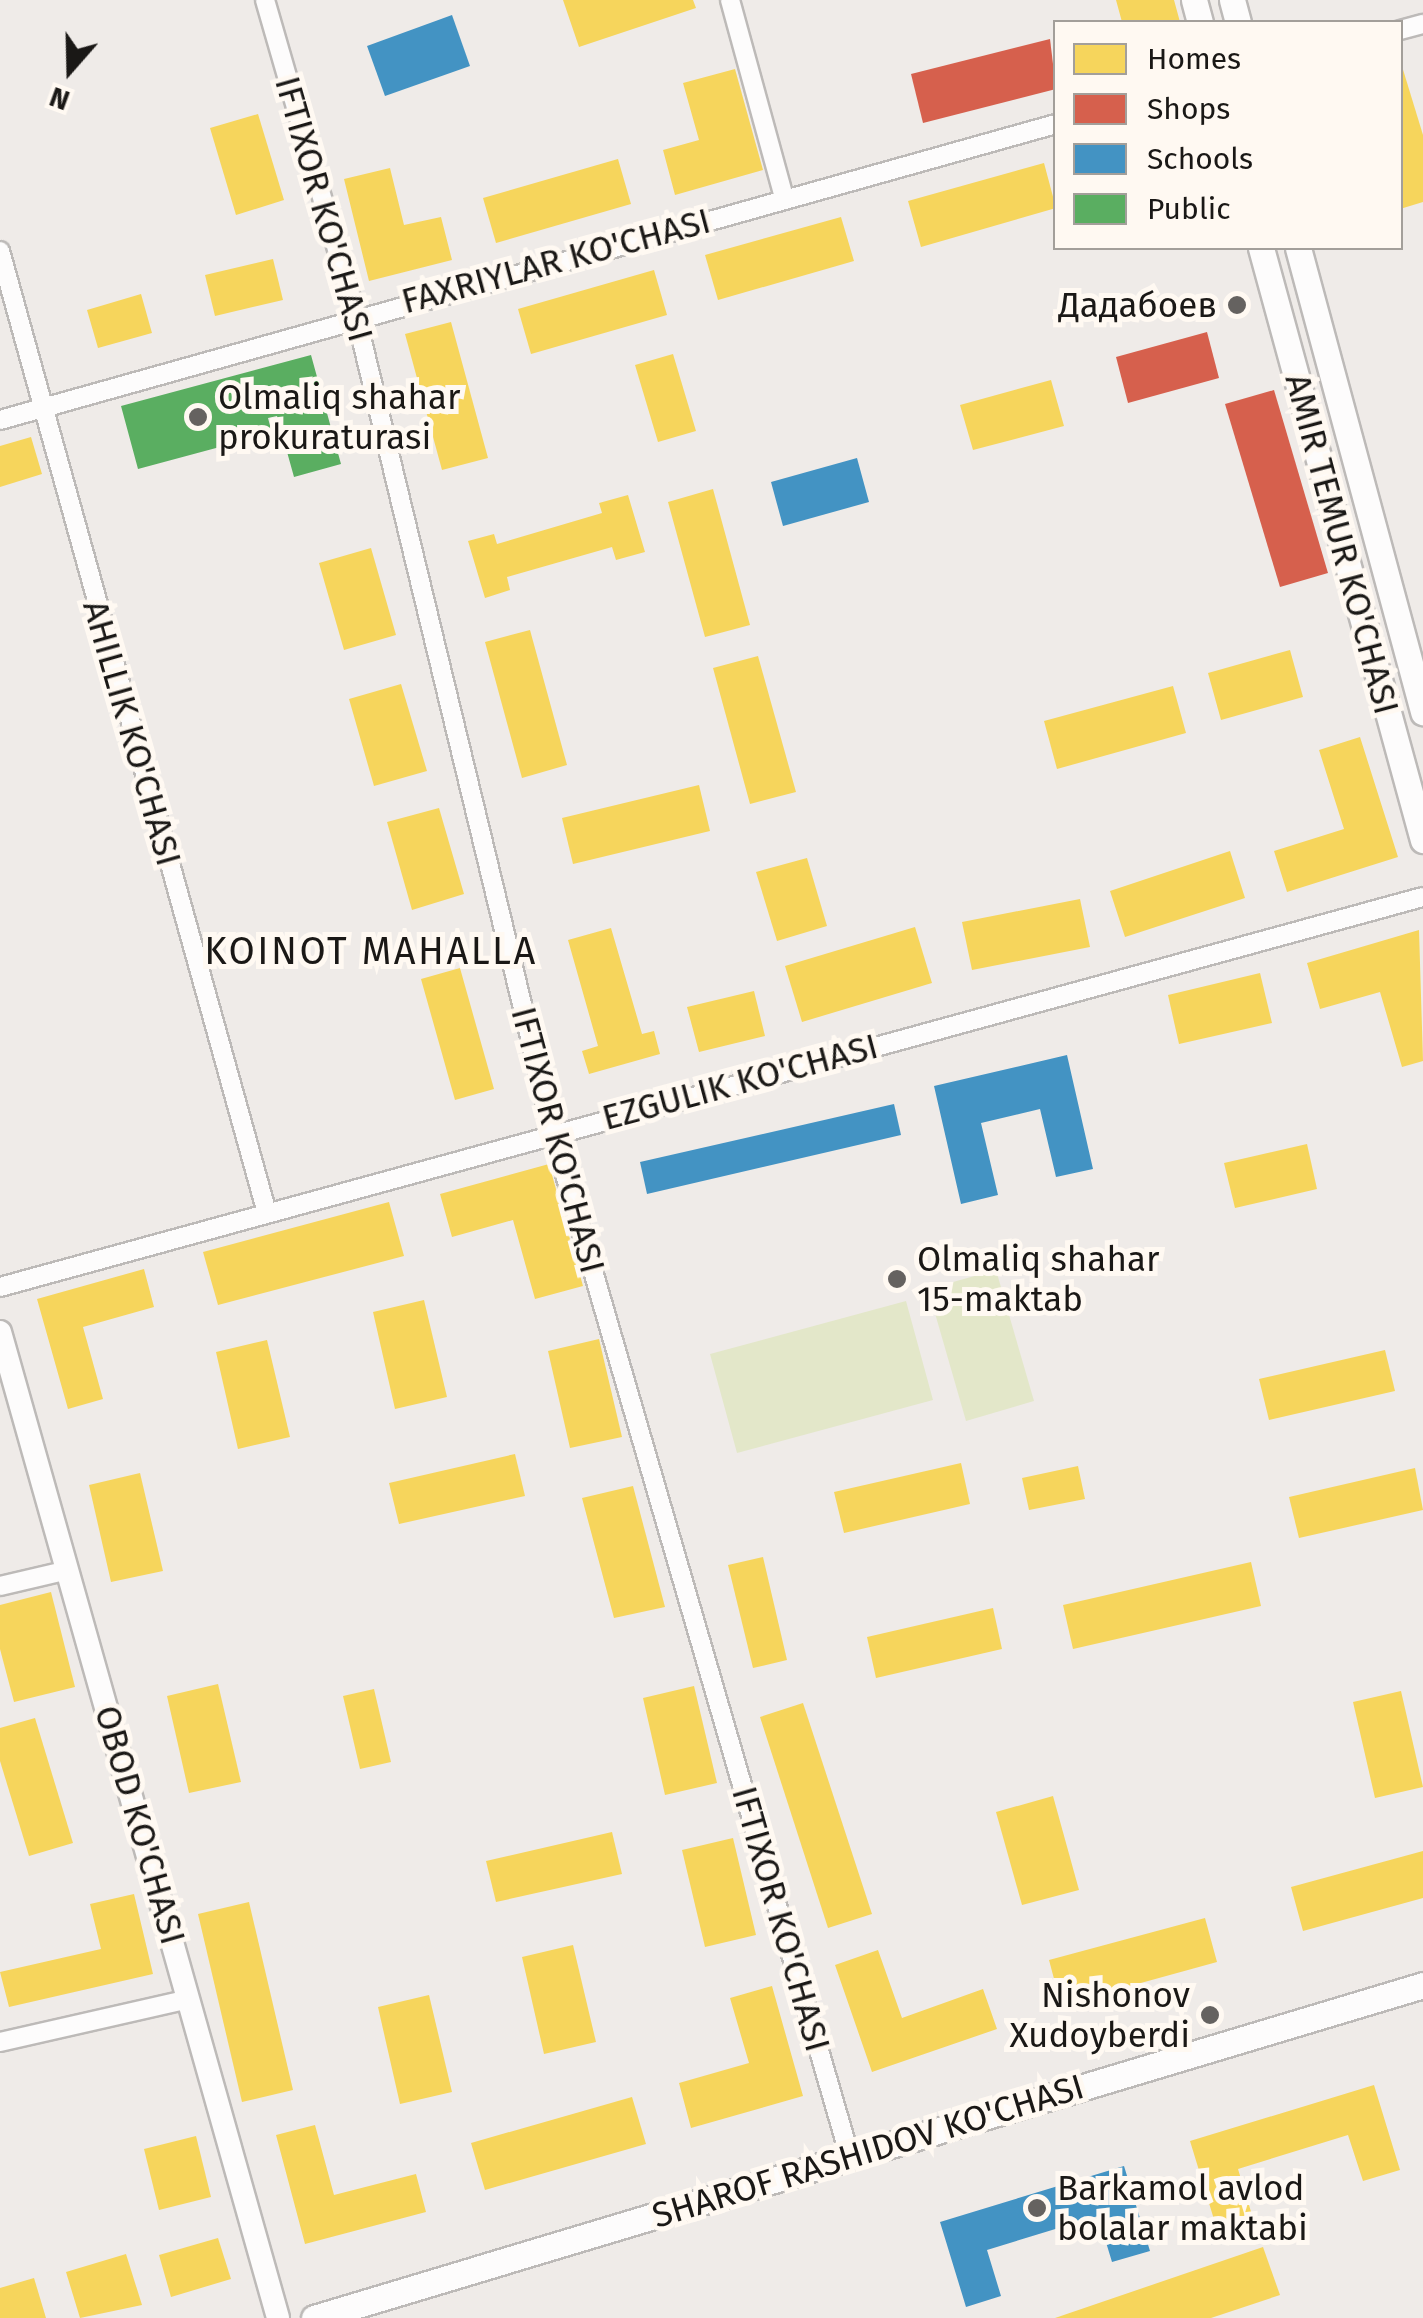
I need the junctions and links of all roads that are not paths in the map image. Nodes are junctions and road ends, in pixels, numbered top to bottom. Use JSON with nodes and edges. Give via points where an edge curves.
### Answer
{"nodes":[{"id":1,"x":265,"y":0,"type":"edge"},
{"id":2,"x":730,"y":0,"type":"edge"},
{"id":3,"x":1053,"y":125,"type":"edge"},
{"id":4,"x":784,"y":198,"type":"junction"},
{"id":5,"x":1262,"y":250,"type":"edge"},
{"id":6,"x":1299,"y":250,"type":"edge"},
{"id":7,"x":0,"y":251,"type":"edge"},
{"id":8,"x":356,"y":316,"type":"junction"},
{"id":9,"x":41,"y":408,"type":"junction"},
{"id":10,"x":0,"y":420,"type":"edge"},
{"id":11,"x":1423,"y":712,"type":"edge"},
{"id":12,"x":1423,"y":840,"type":"edge"},
{"id":13,"x":1423,"y":897,"type":"edge"},
{"id":14,"x":552,"y":1133,"type":"junction"},
{"id":15,"x":267,"y":1213,"type":"junction"},
{"id":16,"x":0,"y":1287,"type":"edge"},
{"id":17,"x":0,"y":1332,"type":"edge"},
{"id":18,"x":68,"y":1570,"type":"junction"},
{"id":19,"x":0,"y":1586,"type":"edge"},
{"id":20,"x":1423,"y":1985,"type":"edge"},
{"id":21,"x":188,"y":1999,"type":"junction"},
{"id":22,"x":0,"y":2042,"type":"edge"},
{"id":23,"x":850,"y":2157,"type":"junction"},
{"id":24,"x":278,"y":2318,"type":"edge"},
{"id":25,"x":314,"y":2318,"type":"edge"}],
"edges":[{"from":1,"to":8,"type":"street","name":"IFTIXOR KO'CHASI"},
{"from":2,"to":4,"type":"street"},
{"from":3,"to":4,"type":"street","name":"FAXRIYLAR KO'CHASI"},
{"from":4,"to":8,"type":"street","name":"FAXRIYLAR KO'CHASI"},
{"from":5,"to":12,"type":"main road","name":"AMIR TEMUR KO'CHASI"},
{"from":6,"to":11,"type":"main road","name":"AMIR TEMUR KO'CHASI"},
{"from":7,"to":9,"type":"street","name":"AHILLIK KO'CHASI"},
{"from":8,"to":9,"type":"street","name":"FAXRIYLAR KO'CHASI"},
{"from":8,"to":14,"type":"street","name":"IFTIXOR KO'CHASI"},
{"from":9,"to":10,"type":"street","name":"FAXRIYLAR KO'CHASI"},
{"from":9,"to":15,"type":"street","name":"AHILLIK KO'CHASI"},
{"from":13,"to":14,"type":"street","name":"EZGULIK KO'CHASI"},
{"from":14,"to":15,"type":"street","name":"EZGULIK KO'CHASI"},
{"from":14,"to":23,"type":"street","name":"IFTIXOR KO'CHASI"},
{"from":15,"to":16,"type":"street","name":"EZGULIK KO'CHASI"},
{"from":17,"to":18,"type":"street","name":"OBOD KO'CHASI"},
{"from":18,"to":19,"type":"street"},
{"from":18,"to":21,"type":"street","name":"OBOD KO'CHASI"},
{"from":20,"to":23,"type":"main road","name":"SHAROF RASHIDOV KO'CHASI"},
{"from":21,"to":22,"type":"street"},
{"from":21,"to":24,"type":"street","name":"OBOD KO'CHASI"},
{"from":23,"to":25,"type":"main road","name":"SHAROF RASHIDOV KO'CHASI"}]}
